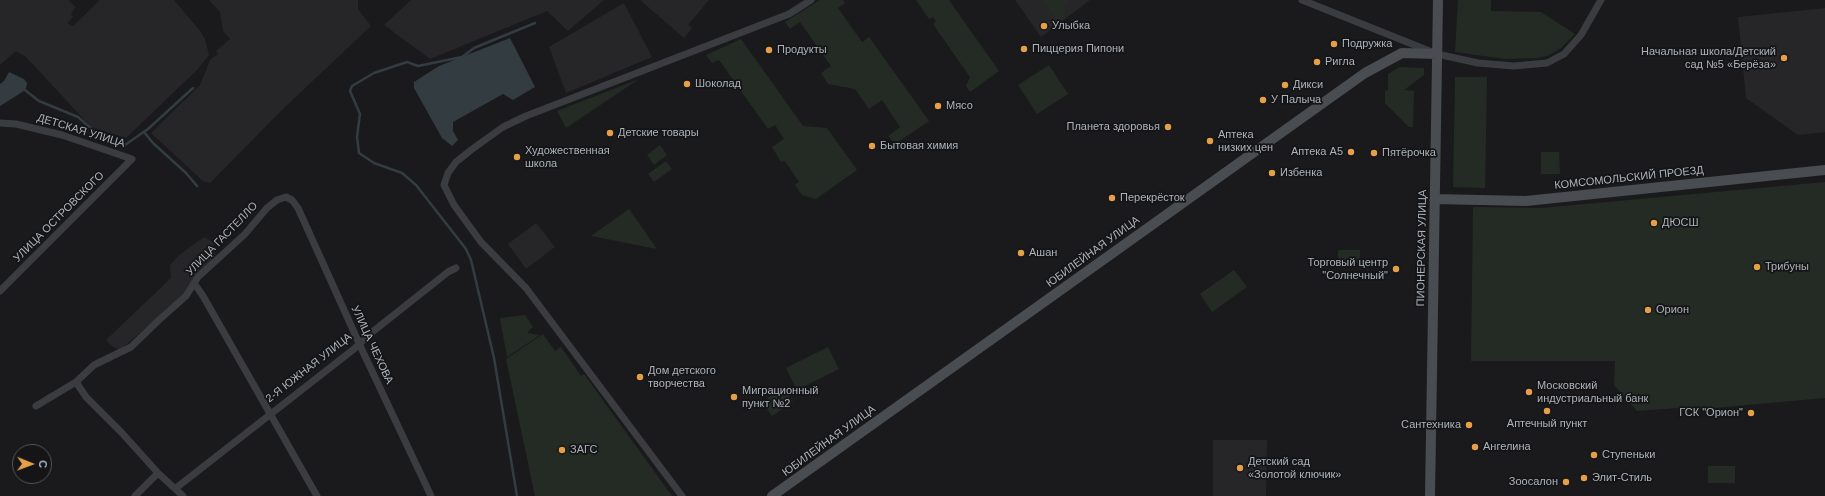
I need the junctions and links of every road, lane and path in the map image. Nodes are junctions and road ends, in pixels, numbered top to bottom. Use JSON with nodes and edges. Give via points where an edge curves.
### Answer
{"nodes":[{"id":1,"x":811,"y":0,"type":"edge"},
{"id":2,"x":1302,"y":0,"type":"edge"},
{"id":3,"x":1438,"y":0,"type":"edge"},
{"id":4,"x":1601,"y":0,"type":"edge"},
{"id":5,"x":1402,"y":40,"type":"junction"},
{"id":6,"x":1402,"y":53,"type":"junction"},
{"id":7,"x":1437,"y":54,"type":"junction"},
{"id":8,"x":0,"y":123,"type":"edge"},
{"id":9,"x":132,"y":158,"type":"joint"},
{"id":10,"x":1825,"y":170,"type":"edge"},
{"id":11,"x":1434,"y":199,"type":"junction"},
{"id":12,"x":295,"y":202,"type":"joint"},
{"id":13,"x":456,"y":268,"type":"dead end"},
{"id":14,"x":194,"y":283,"type":"junction"},
{"id":15,"x":0,"y":291,"type":"edge"},
{"id":16,"x":359,"y":344,"type":"junction"},
{"id":17,"x":76,"y":382,"type":"junction"},
{"id":18,"x":36,"y":406,"type":"dead end"},
{"id":19,"x":270,"y":413,"type":"junction"},
{"id":20,"x":158,"y":473,"type":"junction"},
{"id":21,"x":176,"y":488,"type":"junction"},
{"id":22,"x":135,"y":496,"type":"edge"},
{"id":23,"x":184,"y":496,"type":"edge"},
{"id":24,"x":317,"y":496,"type":"edge"},
{"id":25,"x":432,"y":496,"type":"edge"},
{"id":26,"x":682,"y":496,"type":"edge"},
{"id":27,"x":772,"y":496,"type":"edge"},
{"id":28,"x":1430,"y":496,"type":"edge"}],
"edges":[{"from":1,"to":26,"type":"street","via":[[789,14],[503,127],[456,162],[448,173],[444,185],[454,205],[481,242],[526,288]]},
{"from":2,"to":5,"type":"street"},
{"from":3,"to":7,"type":"main road","name":"ПИОНЕРСКАЯ УЛИЦА"},
{"from":4,"to":7,"type":"street","via":[[1572,46],[1564,54],[1547,62],[1527,66],[1504,66]]},
{"from":5,"to":6,"type":"street"},
{"from":5,"to":7,"type":"street"},
{"from":6,"to":7,"type":"main road"},
{"from":6,"to":27,"type":"main road","name":"ЮБИЛЕЙНАЯ УЛИЦА","via":[[1365,73]]},
{"from":7,"to":11,"type":"main road","name":"ПИОНЕРСКАЯ УЛИЦА"},
{"from":8,"to":9,"type":"street","name":"ДЕТСКАЯ УЛИЦА","via":[[16,124],[62,135]]},
{"from":9,"to":15,"type":"street","name":"УЛИЦА ОСТРОВСКОГО"},
{"from":10,"to":11,"type":"main road","name":"КОМСОМОЛЬСКИЙ ПРОЕЗД","via":[[1526,201]]},
{"from":11,"to":28,"type":"main road","name":"ПИОНЕРСКАЯ УЛИЦА"},
{"from":12,"to":14,"type":"street","name":"УЛИЦА ГАСТЕЛЛО","via":[[286,197],[277,200]]},
{"from":12,"to":16,"type":"street","name":"УЛИЦА ЧЕХОВА"},
{"from":13,"to":16,"type":"street","name":"2-Я ЮЖНАЯ УЛИЦА"},
{"from":14,"to":17,"type":"street","name":"УЛИЦА ГАСТЕЛЛО","via":[[186,296],[131,347],[94,365]]},
{"from":14,"to":19,"type":"street"},
{"from":16,"to":19,"type":"street","name":"2-Я ЮЖНАЯ УЛИЦА"},
{"from":16,"to":25,"type":"street","name":"УЛИЦА ЧЕХОВА"},
{"from":17,"to":18,"type":"street","name":"УЛИЦА ГАСТЕЛЛО"},
{"from":17,"to":20,"type":"street","via":[[83,394]]},
{"from":19,"to":21,"type":"street","name":"2-Я ЮЖНАЯ УЛИЦА"},
{"from":19,"to":24,"type":"street"},
{"from":20,"to":21,"type":"street"},
{"from":20,"to":22,"type":"street"},
{"from":21,"to":23,"type":"street"}]}
